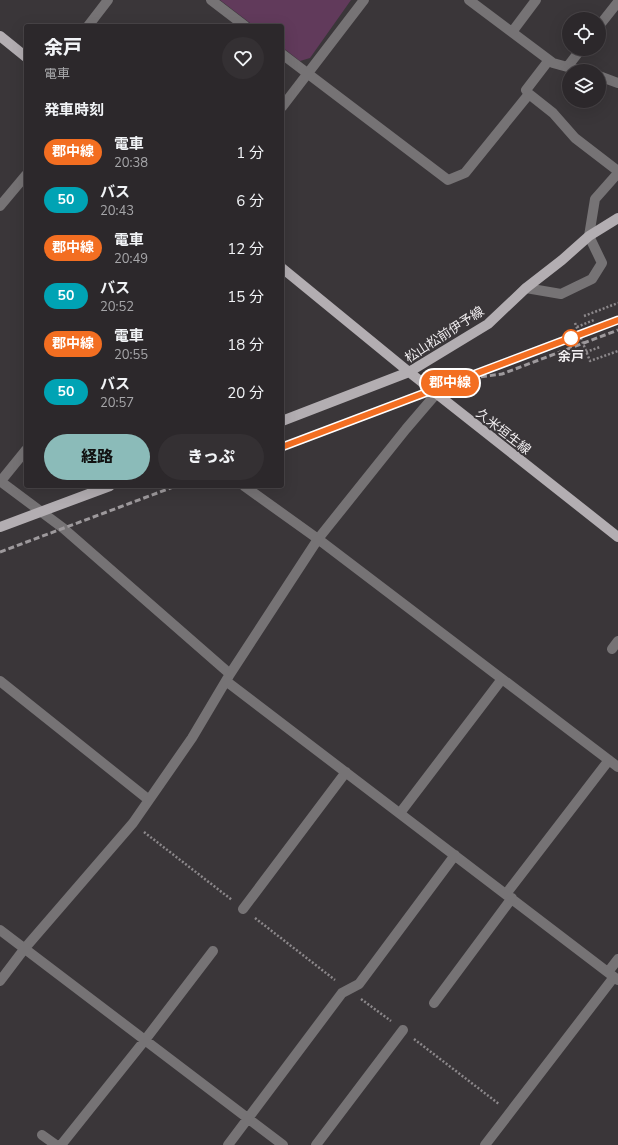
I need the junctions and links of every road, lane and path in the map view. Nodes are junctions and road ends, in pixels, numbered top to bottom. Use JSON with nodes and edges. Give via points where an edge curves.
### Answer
{"nodes":[{"id":1,"x":108,"y":0,"type":"edge"},
{"id":2,"x":211,"y":0,"type":"edge"},
{"id":3,"x":364,"y":0,"type":"edge"},
{"id":4,"x":469,"y":0,"type":"edge"},
{"id":5,"x":536,"y":0,"type":"edge"},
{"id":6,"x":618,"y":2,"type":"edge"},
{"id":7,"x":606,"y":17,"type":"edge"},
{"id":8,"x":90,"y":24,"type":"edge"},
{"id":9,"x":242,"y":24,"type":"edge"},
{"id":10,"x":512,"y":32,"type":"junction"},
{"id":11,"x":0,"y":36,"type":"edge"},
{"id":12,"x":24,"y":56,"type":"edge"},
{"id":13,"x":284,"y":56,"type":"edge"},
{"id":14,"x":576,"y":56,"type":"edge"},
{"id":15,"x":549,"y":60,"type":"junction"},
{"id":16,"x":570,"y":64,"type":"edge"},
{"id":17,"x":562,"y":65,"type":"edge"},
{"id":18,"x":307,"y":73,"type":"junction"},
{"id":19,"x":606,"y":79,"type":"edge"},
{"id":20,"x":618,"y":83,"type":"edge"},
{"id":21,"x":529,"y":94,"type":"junction"},
{"id":22,"x":284,"y":104,"type":"edge"},
{"id":23,"x":618,"y":172,"type":"edge"},
{"id":24,"x":24,"y":177,"type":"edge"},
{"id":25,"x":0,"y":206,"type":"edge"},
{"id":26,"x":618,"y":218,"type":"edge"},
{"id":27,"x":589,"y":236,"type":"junction"},
{"id":28,"x":284,"y":270,"type":"edge"},
{"id":29,"x":526,"y":288,"type":"junction"},
{"id":30,"x":618,"y":304,"type":"edge"},
{"id":31,"x":584,"y":316,"type":"dead end"},
{"id":32,"x":594,"y":320,"type":"dead end"},
{"id":33,"x":600,"y":347,"type":"dead end"},
{"id":34,"x":618,"y":351,"type":"edge"},
{"id":35,"x":586,"y":352,"type":"junction"},
{"id":36,"x":409,"y":372,"type":"junction"},
{"id":37,"x":436,"y":394,"type":"junction"},
{"id":38,"x":284,"y":420,"type":"edge"},
{"id":39,"x":24,"y":452,"type":"edge"},
{"id":40,"x":0,"y":482,"type":"edge"},
{"id":41,"x":105,"y":488,"type":"edge"},
{"id":42,"x":247,"y":488,"type":"edge"},
{"id":43,"x":42,"y":512,"type":"junction"},
{"id":44,"x":0,"y":527,"type":"edge"},
{"id":45,"x":618,"y":537,"type":"edge"},
{"id":46,"x":318,"y":539,"type":"junction"},
{"id":47,"x":228,"y":677,"type":"junction"},
{"id":48,"x":502,"y":679,"type":"junction"},
{"id":49,"x":0,"y":681,"type":"edge"},
{"id":50,"x":609,"y":760,"type":"junction"},
{"id":51,"x":618,"y":767,"type":"edge"},
{"id":52,"x":346,"y":772,"type":"junction"},
{"id":53,"x":149,"y":800,"type":"junction"},
{"id":54,"x":400,"y":813,"type":"junction"},
{"id":55,"x":133,"y":824,"type":"junction"},
{"id":56,"x":455,"y":855,"type":"junction"},
{"id":57,"x":509,"y":896,"type":"junction"},
{"id":58,"x":243,"y":909,"type":"junction"},
{"id":59,"x":0,"y":930,"type":"edge"},
{"id":60,"x":24,"y":948,"type":"junction"},
{"id":61,"x":213,"y":951,"type":"dead end"},
{"id":62,"x":618,"y":959,"type":"edge"},
{"id":63,"x":613,"y":976,"type":"edge"},
{"id":64,"x":0,"y":981,"type":"edge"},
{"id":65,"x":348,"y":990,"type":"junction"},
{"id":66,"x":434,"y":1003,"type":"dead end"},
{"id":67,"x":403,"y":1030,"type":"junction"},
{"id":68,"x":146,"y":1040,"type":"junction"},
{"id":69,"x":510,"y":1112,"type":"junction"},
{"id":70,"x":248,"y":1119,"type":"junction"},
{"id":71,"x":42,"y":1135,"type":"dead end"},
{"id":72,"x":56,"y":1145,"type":"edge"},
{"id":73,"x":61,"y":1145,"type":"edge"},
{"id":74,"x":228,"y":1145,"type":"edge"},
{"id":75,"x":283,"y":1145,"type":"edge"},
{"id":76,"x":316,"y":1145,"type":"edge"},
{"id":77,"x":485,"y":1145,"type":"edge"}],
"edges":[{"from":1,"to":8,"type":"street"},
{"from":2,"to":9,"type":"street"},
{"from":3,"to":18,"type":"street"},
{"from":4,"to":10,"type":"street"},
{"from":5,"to":10,"type":"street"},
{"from":6,"to":7,"type":"street"},
{"from":10,"to":15,"type":"street"},
{"from":11,"to":12,"type":"main road"},
{"from":13,"to":18,"type":"street"},
{"from":14,"to":16,"type":"street"},
{"from":15,"to":17,"type":"street"},
{"from":15,"to":21,"type":"street","via":[[526,90]]},
{"from":18,"to":21,"type":"street","via":[[448,180],[465,173]]},
{"from":18,"to":22,"type":"street"},
{"from":19,"to":20,"type":"street"},
{"from":21,"to":23,"type":"street","via":[[553,113],[575,138]]},
{"from":23,"to":27,"type":"street","via":[[595,199]]},
{"from":24,"to":25,"type":"street"},
{"from":26,"to":27,"type":"main road","name":"松山松前伊予線"},
{"from":27,"to":29,"type":"main road","name":"松山松前伊予線"},
{"from":27,"to":29,"type":"street","via":[[602,264],[592,279],[561,294]]},
{"from":28,"to":36,"type":"main road","name":"久米垣生線"},
{"from":29,"to":36,"type":"main road","name":"松山松前伊予線","via":[[488,324]]},
{"from":30,"to":31,"type":"path"},
{"from":32,"to":35,"type":"path","via":[[576,325]]},
{"from":33,"to":35,"type":"path"},
{"from":34,"to":35,"type":"path","via":[[590,362]]},
{"from":36,"to":37,"type":"main road","name":"久米垣生線"},
{"from":36,"to":38,"type":"main road","name":"松山松前伊予線"},
{"from":37,"to":45,"type":"main road","name":"久米垣生線"},
{"from":37,"to":46,"type":"street"},
{"from":39,"to":40,"type":"street"},
{"from":40,"to":43,"type":"street"},
{"from":41,"to":43,"type":"main road"},
{"from":42,"to":46,"type":"street"},
{"from":43,"to":44,"type":"main road"},
{"from":43,"to":47,"type":"street"},
{"from":46,"to":47,"type":"street"},
{"from":46,"to":48,"type":"street"},
{"from":47,"to":52,"type":"street"},
{"from":47,"to":53,"type":"street","via":[[192,738]]},
{"from":48,"to":50,"type":"street"},
{"from":48,"to":54,"type":"street"},
{"from":49,"to":53,"type":"street"},
{"from":50,"to":51,"type":"street"},
{"from":50,"to":57,"type":"street"},
{"from":52,"to":54,"type":"street"},
{"from":52,"to":58,"type":"street"},
{"from":53,"to":55,"type":"street"},
{"from":54,"to":56,"type":"street"},
{"from":55,"to":58,"type":"path"},
{"from":55,"to":60,"type":"street"},
{"from":56,"to":57,"type":"street"},
{"from":56,"to":65,"type":"street","via":[[359,984]]},
{"from":57,"to":63,"type":"street"},
{"from":57,"to":66,"type":"street"},
{"from":58,"to":65,"type":"path"},
{"from":59,"to":60,"type":"street"},
{"from":60,"to":64,"type":"street"},
{"from":60,"to":68,"type":"street"},
{"from":61,"to":68,"type":"street"},
{"from":62,"to":63,"type":"street"},
{"from":63,"to":69,"type":"street"},
{"from":65,"to":67,"type":"path"},
{"from":65,"to":70,"type":"street","via":[[342,993]]},
{"from":67,"to":69,"type":"path"},
{"from":67,"to":76,"type":"street"},
{"from":68,"to":70,"type":"street"},
{"from":68,"to":73,"type":"street"},
{"from":69,"to":77,"type":"street"},
{"from":70,"to":74,"type":"street"},
{"from":70,"to":75,"type":"street"},
{"from":71,"to":72,"type":"street"}]}
